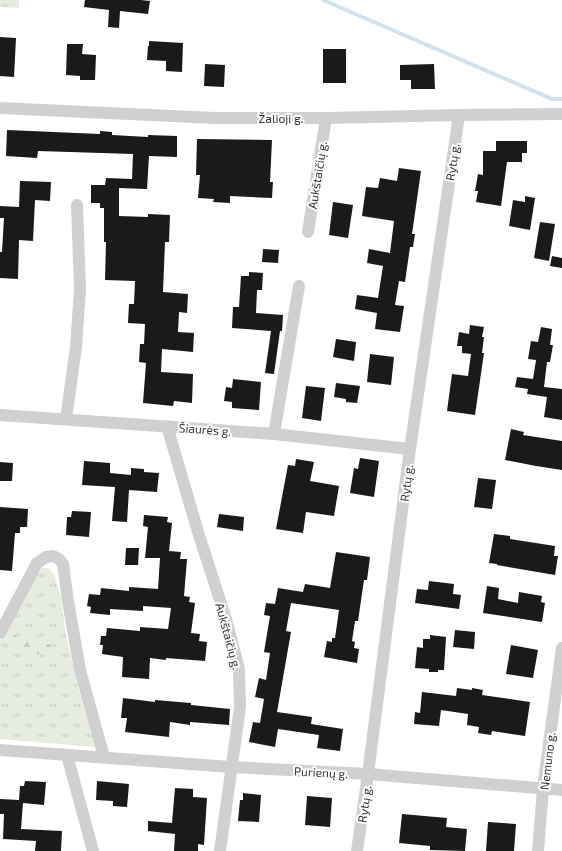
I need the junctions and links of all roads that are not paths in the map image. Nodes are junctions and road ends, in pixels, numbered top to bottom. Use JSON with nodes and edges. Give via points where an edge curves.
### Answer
{"nodes":[{"id":1,"x":0,"y":108,"type":"edge"},
{"id":2,"x":562,"y":114,"type":"edge"},
{"id":3,"x":459,"y":115,"type":"junction"},
{"id":4,"x":326,"y":118,"type":"junction"},
{"id":5,"x":77,"y":205,"type":"dead end"},
{"id":6,"x":308,"y":232,"type":"dead end"},
{"id":7,"x":299,"y":286,"type":"dead end"},
{"id":8,"x":0,"y":415,"type":"edge"},
{"id":9,"x":66,"y":419,"type":"junction"},
{"id":10,"x":168,"y":426,"type":"junction"},
{"id":11,"x":274,"y":434,"type":"junction"},
{"id":12,"x":410,"y":449,"type":"junction"},
{"id":13,"x":0,"y":633,"type":"edge"},
{"id":14,"x":562,"y":648,"type":"edge"},
{"id":15,"x":0,"y":750,"type":"edge"},
{"id":16,"x":67,"y":755,"type":"junction"},
{"id":17,"x":104,"y":757,"type":"junction"},
{"id":18,"x":231,"y":767,"type":"junction"},
{"id":19,"x":368,"y":774,"type":"junction"},
{"id":20,"x":543,"y":788,"type":"junction"},
{"id":21,"x":562,"y":790,"type":"edge"},
{"id":22,"x":93,"y":851,"type":"edge"},
{"id":23,"x":220,"y":851,"type":"edge"},
{"id":24,"x":357,"y":851,"type":"edge"},
{"id":25,"x":538,"y":851,"type":"edge"}],
"edges":[{"from":1,"to":4,"type":"street","name":"Žalioji g.","via":[[215,118]]},
{"from":2,"to":3,"type":"street","name":"Žalioji g."},
{"from":3,"to":4,"type":"street","name":"Žalioji g."},
{"from":3,"to":12,"type":"street","name":"Rytų g."},
{"from":4,"to":6,"type":"street","name":"Aukštaičių g."},
{"from":5,"to":9,"type":"street","via":[[80,289],[76,347]]},
{"from":7,"to":11,"type":"street"},
{"from":8,"to":9,"type":"street","name":"Šiaurės g."},
{"from":9,"to":10,"type":"street","name":"Šiaurės g."},
{"from":10,"to":11,"type":"street","name":"Šiaurės g."},
{"from":10,"to":18,"type":"street","name":"Aukštaičių g.","via":[[239,669],[240,707]]},
{"from":11,"to":12,"type":"street","name":"Šiaurės g."},
{"from":12,"to":19,"type":"street","name":"Rytų g."},
{"from":13,"to":17,"type":"street","via":[[37,563],[46,557],[54,556],[59,559],[63,564],[80,670]]},
{"from":14,"to":20,"type":"street","name":"Nemuno g."},
{"from":15,"to":16,"type":"street","name":"Purienų g."},
{"from":16,"to":17,"type":"street","name":"Purienų g."},
{"from":16,"to":22,"type":"street"},
{"from":17,"to":18,"type":"street","name":"Purienų g."},
{"from":18,"to":19,"type":"street","name":"Purienų g."},
{"from":18,"to":23,"type":"street","name":"Aukštaičių g."},
{"from":19,"to":20,"type":"street","name":"Purienų g."},
{"from":19,"to":24,"type":"street","name":"Rytų g."},
{"from":20,"to":21,"type":"street","name":"Purienų g."},
{"from":20,"to":25,"type":"street","name":"Nemuno g."}]}
